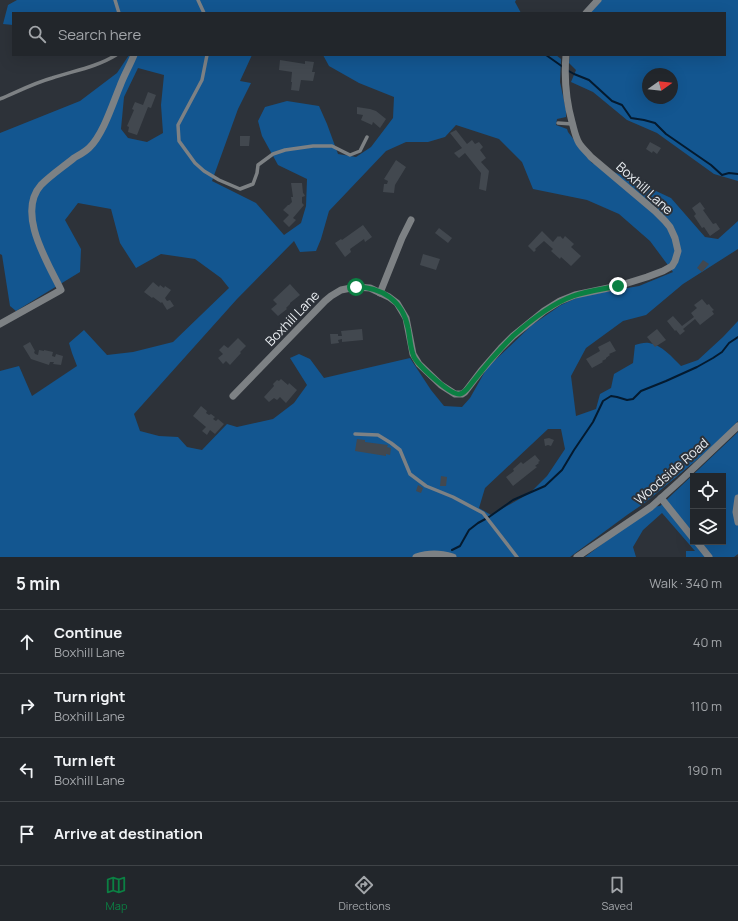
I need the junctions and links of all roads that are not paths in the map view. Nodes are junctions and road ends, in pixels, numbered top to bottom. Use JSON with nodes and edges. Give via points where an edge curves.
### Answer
{"nodes":[{"id":1,"x":115,"y":0,"type":"edge"},
{"id":2,"x":198,"y":0,"type":"edge"},
{"id":3,"x":598,"y":0,"type":"edge"},
{"id":4,"x":119,"y":12,"type":"edge"},
{"id":5,"x":204,"y":12,"type":"edge"},
{"id":6,"x":587,"y":12,"type":"edge"},
{"id":7,"x":114,"y":56,"type":"edge"},
{"id":8,"x":134,"y":56,"type":"edge"},
{"id":9,"x":207,"y":56,"type":"edge"},
{"id":10,"x":566,"y":56,"type":"edge"},
{"id":11,"x":0,"y":99,"type":"edge"},
{"id":12,"x":558,"y":123,"type":"dead end"},
{"id":13,"x":572,"y":124,"type":"junction"},
{"id":14,"x":368,"y":137,"type":"dead end"},
{"id":15,"x":411,"y":220,"type":"dead end"},
{"id":16,"x":380,"y":293,"type":"junction"},
{"id":17,"x":0,"y":324,"type":"edge"},
{"id":18,"x":233,"y":396,"type":"dead end"},
{"id":19,"x":738,"y":426,"type":"edge"},
{"id":20,"x":355,"y":434,"type":"dead end"},
{"id":21,"x":661,"y":498,"type":"junction"},
{"id":22,"x":738,"y":498,"type":"edge"},
{"id":23,"x":738,"y":522,"type":"edge"},
{"id":24,"x":690,"y":534,"type":"edge"},
{"id":25,"x":699,"y":545,"type":"edge"},
{"id":26,"x":416,"y":557,"type":"edge"},
{"id":27,"x":453,"y":557,"type":"edge"},
{"id":28,"x":517,"y":557,"type":"edge"},
{"id":29,"x":578,"y":557,"type":"edge"},
{"id":30,"x":710,"y":557,"type":"edge"}],
"edges":[{"from":1,"to":4,"type":"lane"},
{"from":2,"to":5,"type":"lane"},
{"from":3,"to":6,"type":"street"},
{"from":7,"to":11,"type":"lane"},
{"from":8,"to":17,"type":"street","via":[[100,133],[90,147],[45,182],[34,197],[32,216],[36,236],[61,290]]},
{"from":9,"to":14,"type":"lane","via":[[202,80],[178,125],[179,141],[195,163],[219,180],[240,189],[252,184],[258,165],[273,154],[313,146],[332,146],[350,155],[360,151]]},
{"from":10,"to":13,"type":"street","name":"Boxhill Lane","via":[[566,99]]},
{"from":12,"to":13,"type":"lane"},
{"from":13,"to":16,"type":"street","name":"Boxhill Lane","via":[[583,148],[591,157],[655,210],[670,227],[678,251],[672,266],[647,278],[560,301],[513,336],[481,371],[466,392],[459,395],[441,385],[418,364],[413,354],[406,318],[397,303]]},
{"from":15,"to":16,"type":"street"},
{"from":16,"to":18,"type":"street","name":"Boxhill Lane","via":[[370,288],[356,287],[341,290],[331,296]]},
{"from":19,"to":21,"type":"street","name":"Woodside Road"},
{"from":20,"to":28,"type":"lane","via":[[378,435],[391,443],[400,450],[410,474],[426,486],[483,513]]},
{"from":21,"to":24,"type":"street"},
{"from":21,"to":29,"type":"street","name":"Woodside Road"},
{"from":22,"to":23,"type":"street"},
{"from":25,"to":30,"type":"street"},
{"from":26,"to":27,"type":"street","via":[[427,553]]}]}
